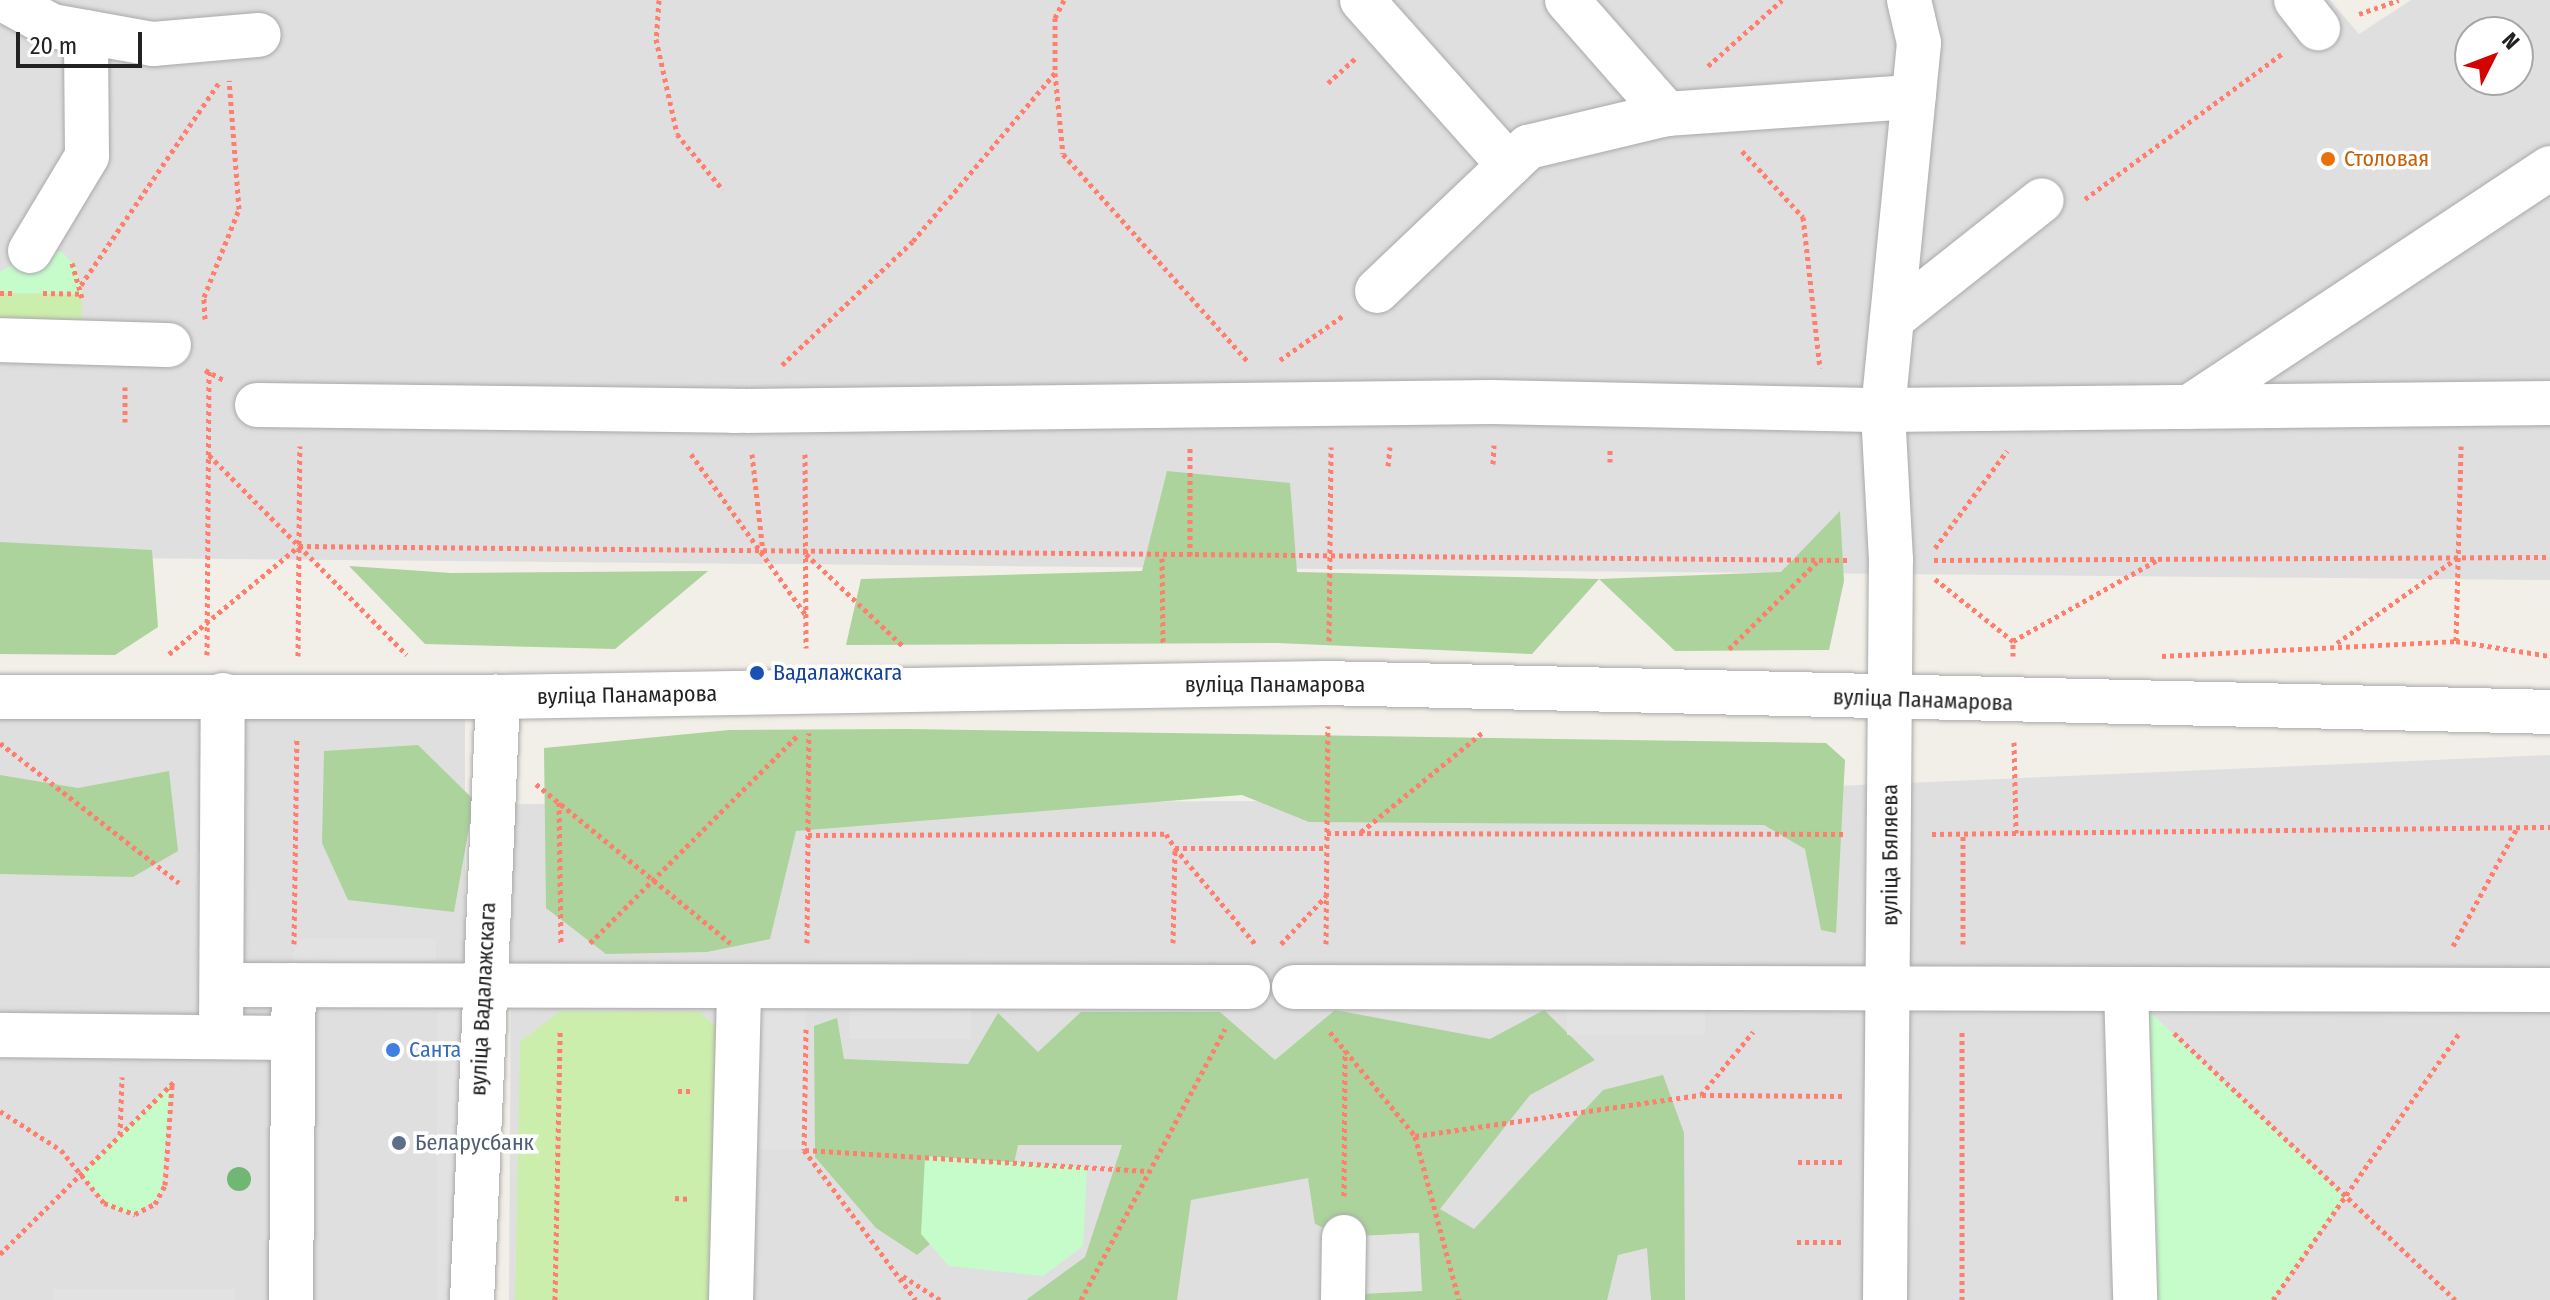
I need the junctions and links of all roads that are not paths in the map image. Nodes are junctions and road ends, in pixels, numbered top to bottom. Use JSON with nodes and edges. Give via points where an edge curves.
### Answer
{"nodes":[{"id":1,"x":4,"y":0,"type":"edge"},
{"id":2,"x":1362,"y":0,"type":"edge"},
{"id":3,"x":1567,"y":0,"type":"edge"},
{"id":4,"x":1909,"y":0,"type":"edge"},
{"id":5,"x":68,"y":19,"type":"edge"},
{"id":6,"x":259,"y":35,"type":"dead end"},
{"id":7,"x":1913,"y":97,"type":"junction"},
{"id":8,"x":1686,"y":112,"type":"junction"},
{"id":9,"x":1509,"y":165,"type":"junction"},
{"id":10,"x":2550,"y":168,"type":"edge"},
{"id":11,"x":2060,"y":202,"type":"road end"},
{"id":12,"x":30,"y":251,"type":"dead end"},
{"id":13,"x":1377,"y":291,"type":"dead end"},
{"id":14,"x":1892,"y":319,"type":"junction"},
{"id":15,"x":0,"y":340,"type":"edge"},
{"id":16,"x":169,"y":345,"type":"dead end"},
{"id":17,"x":2550,"y":403,"type":"edge"},
{"id":18,"x":257,"y":405,"type":"dead end"},
{"id":19,"x":2189,"y":407,"type":"junction"},
{"id":20,"x":1883,"y":410,"type":"junction"},
{"id":21,"x":215,"y":679,"type":"junction"},
{"id":22,"x":0,"y":697,"type":"edge"},
{"id":23,"x":498,"y":697,"type":"junction"},
{"id":24,"x":1891,"y":699,"type":"junction"},
{"id":25,"x":2550,"y":712,"type":"edge"},
{"id":26,"x":741,"y":970,"type":"junction"},
{"id":27,"x":222,"y":985,"type":"junction"},
{"id":28,"x":294,"y":985,"type":"junction"},
{"id":29,"x":481,"y":986,"type":"junction"},
{"id":30,"x":1248,"y":987,"type":"road end"},
{"id":31,"x":1294,"y":987,"type":"dead end"},
{"id":32,"x":1889,"y":988,"type":"junction"},
{"id":33,"x":2126,"y":989,"type":"junction"},
{"id":34,"x":2550,"y":990,"type":"edge"},
{"id":35,"x":0,"y":1035,"type":"edge"},
{"id":36,"x":221,"y":1036,"type":"junction"},
{"id":37,"x":293,"y":1038,"type":"junction"},
{"id":38,"x":1344,"y":1237,"type":"road end"},
{"id":39,"x":291,"y":1300,"type":"edge"},
{"id":40,"x":472,"y":1300,"type":"edge"},
{"id":41,"x":731,"y":1300,"type":"edge"},
{"id":42,"x":1343,"y":1300,"type":"edge"},
{"id":43,"x":1885,"y":1300,"type":"edge"},
{"id":44,"x":2135,"y":1300,"type":"edge"}],
"edges":[{"from":1,"to":5,"type":"street"},
{"from":2,"to":9,"type":"street"},
{"from":3,"to":8,"type":"street"},
{"from":4,"to":7,"type":"street","name":"вуліца Бяляева","via":[[1919,43]]},
{"from":5,"to":6,"type":"street","via":[[153,44]]},
{"from":5,"to":12,"type":"street","via":[[87,156]]},
{"from":7,"to":8,"type":"street"},
{"from":7,"to":14,"type":"street","name":"вуліца Бяляева"},
{"from":8,"to":9,"type":"street","via":[[1528,147]]},
{"from":9,"to":13,"type":"street"},
{"from":10,"to":19,"type":"street"},
{"from":11,"to":14,"type":"street"},
{"from":14,"to":20,"type":"street","name":"вуліца Бяляева"},
{"from":15,"to":16,"type":"street"},
{"from":17,"to":19,"type":"street"},
{"from":18,"to":20,"type":"street","via":[[734,411],[1492,402]]},
{"from":19,"to":20,"type":"street"},
{"from":20,"to":24,"type":"street","name":"вуліца Бяляева"},
{"from":21,"to":22,"type":"street","name":"вуліца Панамарова"},
{"from":21,"to":23,"type":"street","name":"вуліца Панамарова"},
{"from":21,"to":27,"type":"street"},
{"from":23,"to":24,"type":"street","name":"вуліца Панамарова","via":[[1326,668]]},
{"from":23,"to":29,"type":"street","name":"вуліца Вадалажскага"},
{"from":24,"to":25,"type":"street","name":"вуліца Панамарова"},
{"from":24,"to":32,"type":"street","name":"вуліца Бяляева"},
{"from":26,"to":29,"type":"street","via":[[568,965]]},
{"from":26,"to":30,"type":"street","via":[[806,986]]},
{"from":26,"to":41,"type":"street"},
{"from":27,"to":28,"type":"street"},
{"from":27,"to":36,"type":"street"},
{"from":28,"to":29,"type":"street"},
{"from":28,"to":37,"type":"street"},
{"from":29,"to":40,"type":"street","name":"вуліца Вадалажскага"},
{"from":31,"to":32,"type":"street"},
{"from":32,"to":33,"type":"street"},
{"from":32,"to":43,"type":"street","name":"вуліца Бяляева"},
{"from":33,"to":34,"type":"street"},
{"from":33,"to":44,"type":"street"},
{"from":35,"to":36,"type":"street"},
{"from":36,"to":37,"type":"street"},
{"from":37,"to":39,"type":"street"},
{"from":38,"to":42,"type":"street"}]}
